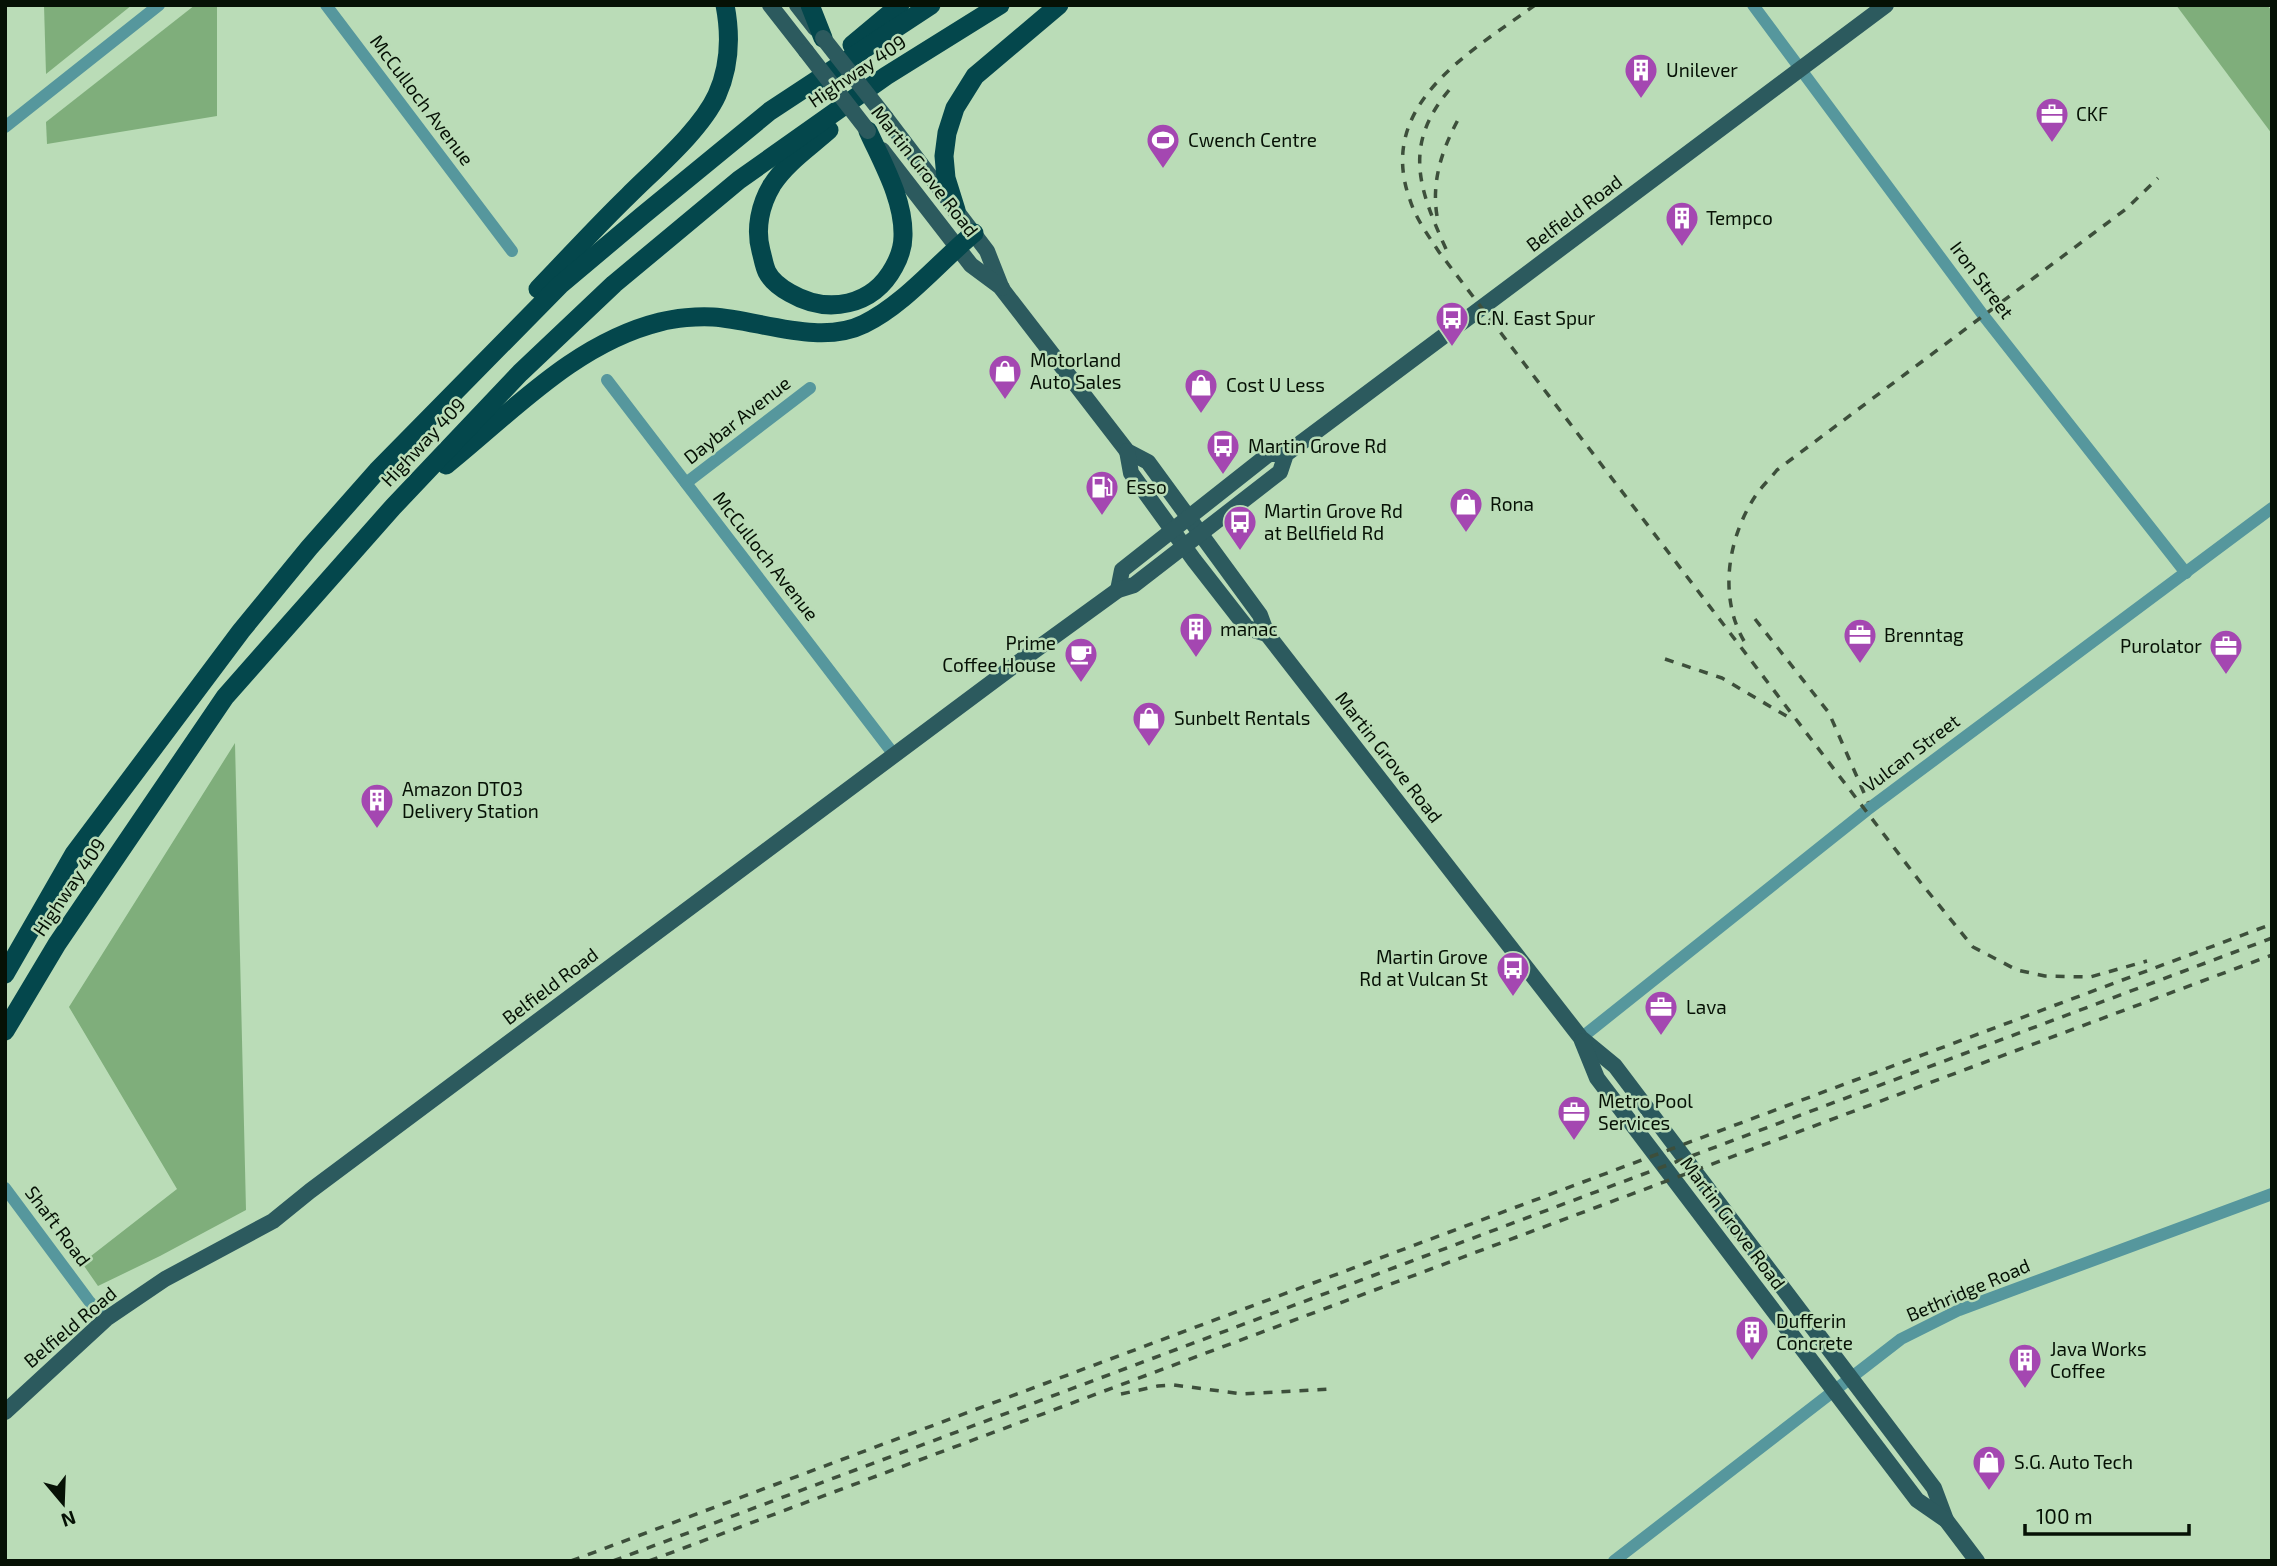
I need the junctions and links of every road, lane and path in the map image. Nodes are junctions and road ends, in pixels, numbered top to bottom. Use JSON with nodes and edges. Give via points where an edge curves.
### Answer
{"nodes":[{"id":1,"x":159,"y":5,"type":"edge"},
{"id":2,"x":326,"y":5,"type":"edge"},
{"id":3,"x":725,"y":5,"type":"edge"},
{"id":4,"x":770,"y":5,"type":"edge"},
{"id":5,"x":797,"y":5,"type":"edge"},
{"id":6,"x":810,"y":5,"type":"edge"},
{"id":7,"x":900,"y":5,"type":"edge"},
{"id":8,"x":931,"y":5,"type":"edge"},
{"id":9,"x":1000,"y":5,"type":"edge"},
{"id":10,"x":1059,"y":5,"type":"edge"},
{"id":11,"x":1753,"y":5,"type":"edge"},
{"id":12,"x":1886,"y":5,"type":"edge"},
{"id":13,"x":823,"y":38,"type":"junction"},
{"id":14,"x":1801,"y":69,"type":"junction"},
{"id":15,"x":886,"y":76,"type":"junction"},
{"id":16,"x":770,"y":111,"type":"junction"},
{"id":17,"x":5,"y":127,"type":"edge"},
{"id":18,"x":868,"y":131,"type":"junction"},
{"id":19,"x":956,"y":210,"type":"junction"},
{"id":20,"x":974,"y":233,"type":"junction"},
{"id":21,"x":957,"y":247,"type":"junction"},
{"id":22,"x":512,"y":251,"type":"dead end"},
{"id":23,"x":1002,"y":289,"type":"junction"},
{"id":24,"x":607,"y":380,"type":"dead end"},
{"id":25,"x":810,"y":388,"type":"dead end"},
{"id":26,"x":1127,"y":451,"type":"junction"},
{"id":27,"x":1286,"y":454,"type":"junction"},
{"id":28,"x":377,"y":471,"type":"junction"},
{"id":29,"x":686,"y":483,"type":"junction"},
{"id":30,"x":393,"y":507,"type":"junction"},
{"id":31,"x":2272,"y":508,"type":"edge"},
{"id":32,"x":1188,"y":516,"type":"junction"},
{"id":33,"x":1171,"y":530,"type":"junction"},
{"id":34,"x":1200,"y":533,"type":"junction"},
{"id":35,"x":1184,"y":546,"type":"junction"},
{"id":36,"x":2186,"y":573,"type":"junction"},
{"id":37,"x":1118,"y":590,"type":"junction"},
{"id":38,"x":1267,"y":634,"type":"junction"},
{"id":39,"x":895,"y":756,"type":"junction"},
{"id":40,"x":5,"y":974,"type":"edge"},
{"id":41,"x":5,"y":1031,"type":"edge"},
{"id":42,"x":1581,"y":1038,"type":"junction"},
{"id":43,"x":5,"y":1188,"type":"edge"},
{"id":44,"x":2272,"y":1194,"type":"edge"},
{"id":45,"x":106,"y":1319,"type":"junction"},
{"id":46,"x":1850,"y":1379,"type":"junction"},
{"id":47,"x":1834,"y":1391,"type":"junction"},
{"id":48,"x":5,"y":1412,"type":"edge"},
{"id":49,"x":1946,"y":1520,"type":"junction"},
{"id":50,"x":1614,"y":1561,"type":"edge"},
{"id":51,"x":1977,"y":1561,"type":"edge"}],
"edges":[{"from":1,"to":17,"type":"street"},
{"from":2,"to":22,"type":"street","name":"McCulloch Avenue"},
{"from":3,"to":28,"type":"highway","via":[[730,40],[725,71],[716,96],[699,121],[485,343]]},
{"from":4,"to":18,"type":"main road","name":"Martin Grove Road","bridge":true},
{"from":5,"to":13,"type":"main road","name":"Martin Grove Road"},
{"from":6,"to":13,"type":"highway"},
{"from":7,"to":16,"type":"highway"},
{"from":8,"to":16,"type":"highway","name":"Highway 409"},
{"from":9,"to":15,"type":"highway","name":"Highway 409"},
{"from":10,"to":19,"type":"highway","via":[[975,76],[955,108],[944,156]]},
{"from":11,"to":14,"type":"street","name":"Iron Street"},
{"from":12,"to":14,"type":"main road","name":"Belfield Road"},
{"from":13,"to":19,"type":"main road","name":"Martin Grove Road","bridge":true},
{"from":14,"to":27,"type":"main road","name":"Belfield Road"},
{"from":14,"to":36,"type":"street","name":"Iron Street","via":[[1983,315]]},
{"from":15,"to":18,"type":"highway","via":[[791,163],[772,186],[759,216],[759,244],[767,272],[778,286],[800,299],[849,305],[873,293],[889,278],[898,260],[903,223],[894,189]]},
{"from":15,"to":30,"type":"highway","name":"Highway 409","via":[[740,180],[614,284],[520,373]]},
{"from":16,"to":28,"type":"highway","name":"Highway 409","via":[[560,285]]},
{"from":18,"to":21,"type":"main road","name":"Martin Grove Road"},
{"from":19,"to":20,"type":"main road","name":"Martin Grove Road"},
{"from":20,"to":21,"type":"highway"},
{"from":20,"to":23,"type":"main road","name":"Martin Grove Road","via":[[987,251]]},
{"from":21,"to":23,"type":"main road","name":"Martin Grove Road","via":[[971,265]]},
{"from":21,"to":30,"type":"highway","via":[[891,307],[844,332],[823,333],[711,316],[663,321],[627,331],[556,374]]},
{"from":23,"to":26,"type":"main road","name":"Martin Grove Road"},
{"from":24,"to":29,"type":"street","name":"McCulloch Avenue"},
{"from":25,"to":29,"type":"street","name":"Daybar Avenue"},
{"from":26,"to":32,"type":"main road","name":"Martin Grove Road","via":[[1148,462]]},
{"from":26,"to":33,"type":"main road","name":"Martin Grove Road","via":[[1131,474]]},
{"from":27,"to":32,"type":"main road","name":"Belfield Road","via":[[1269,454]]},
{"from":27,"to":34,"type":"main road","name":"Belfield Road","via":[[1280,472]]},
{"from":28,"to":40,"type":"highway","name":"Highway 409","via":[[241,631],[82,843]]},
{"from":29,"to":39,"type":"street","name":"McCulloch Avenue"},
{"from":30,"to":41,"type":"highway","name":"Highway 409","via":[[225,697],[57,944]]},
{"from":31,"to":36,"type":"street","name":"Vulcan Street"},
{"from":32,"to":33,"type":"main road","name":"Belfield Road"},
{"from":32,"to":34,"type":"main road","name":"Martin Grove Road"},
{"from":33,"to":35,"type":"main road","name":"Martin Grove Road"},
{"from":33,"to":37,"type":"main road","name":"Belfield Road","via":[[1122,570]]},
{"from":34,"to":35,"type":"main road","name":"Belfield Road"},
{"from":34,"to":38,"type":"main road","name":"Martin Grove Road","via":[[1260,615]]},
{"from":35,"to":37,"type":"main road","name":"Belfield Road","via":[[1134,585]]},
{"from":35,"to":38,"type":"main road","name":"Martin Grove Road","via":[[1247,628]]},
{"from":36,"to":42,"type":"street","name":"Vulcan Street","via":[[1867,810]]},
{"from":37,"to":39,"type":"main road","name":"Belfield Road"},
{"from":38,"to":42,"type":"main road","name":"Martin Grove Road"},
{"from":39,"to":45,"type":"main road","name":"Belfield Road","via":[[273,1221],[165,1279]]},
{"from":42,"to":46,"type":"main road","name":"Martin Grove Road","via":[[1615,1066]]},
{"from":42,"to":47,"type":"main road","name":"Martin Grove Road","via":[[1597,1078]]},
{"from":43,"to":45,"type":"street","name":"Shaft Road"},
{"from":44,"to":46,"type":"street","name":"Bethridge Road","via":[[1959,1310],[1901,1339]]},
{"from":45,"to":48,"type":"main road","name":"Belfield Road"},
{"from":46,"to":47,"type":"street","name":"Bethridge Road"},
{"from":46,"to":49,"type":"main road","name":"Martin Grove Road","via":[[1934,1488]]},
{"from":47,"to":49,"type":"main road","name":"Martin Grove Road","via":[[1917,1500]]},
{"from":47,"to":50,"type":"street","name":"Bethridge Road"},
{"from":49,"to":51,"type":"main road","name":"Martin Grove Road"}]}
